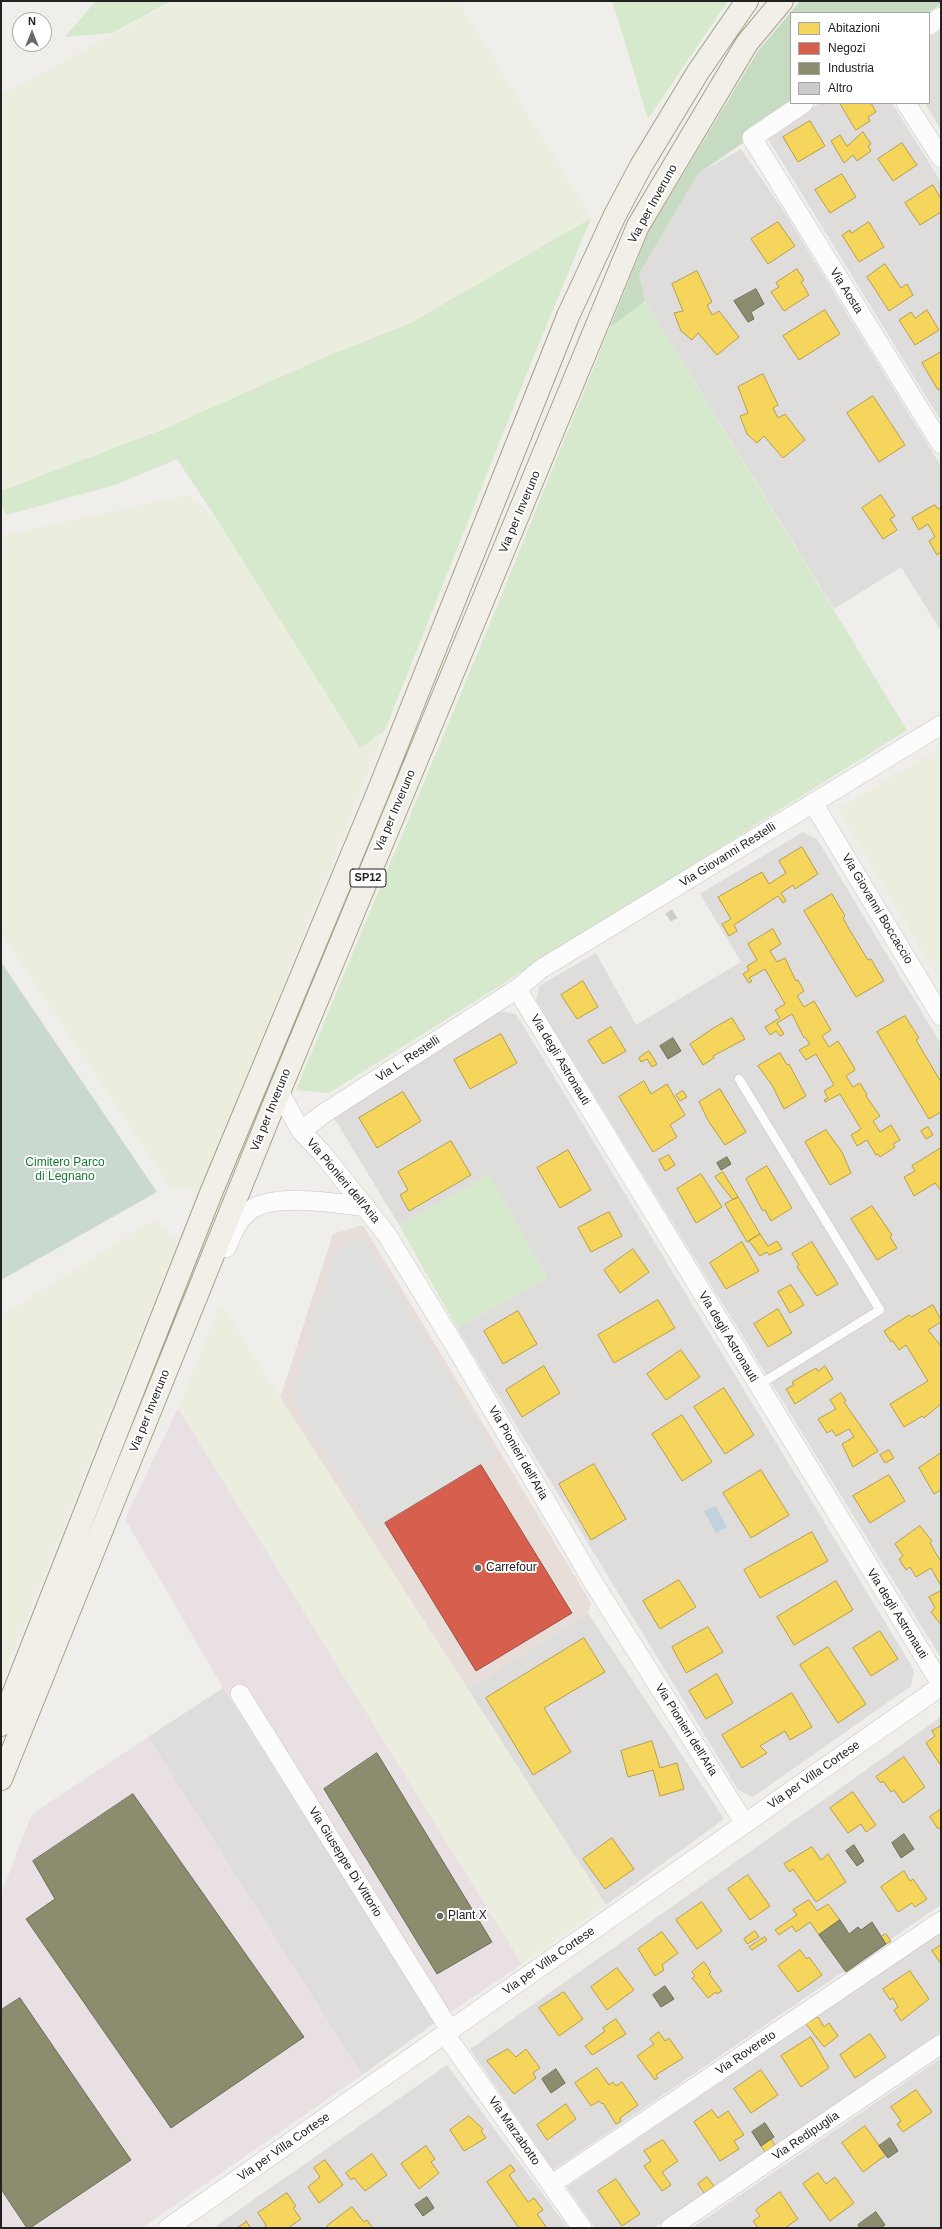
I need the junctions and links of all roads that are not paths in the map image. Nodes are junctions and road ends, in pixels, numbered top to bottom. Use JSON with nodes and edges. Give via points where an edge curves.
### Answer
{"nodes":[{"id":1,"x":748,"y":1,"type":"edge"},
{"id":2,"x":782,"y":1,"type":"edge"},
{"id":3,"x":941,"y":17,"type":"edge"},
{"id":4,"x":930,"y":24,"type":"edge"},
{"id":5,"x":803,"y":104,"type":"edge"},
{"id":6,"x":907,"y":104,"type":"edge"},
{"id":7,"x":941,"y":158,"type":"edge"},
{"id":8,"x":941,"y":444,"type":"edge"},
{"id":9,"x":941,"y":724,"type":"edge"},
{"id":10,"x":813,"y":803,"type":"junction"},
{"id":11,"x":517,"y":989,"type":"junction"},
{"id":12,"x":941,"y":1016,"type":"edge"},
{"id":13,"x":739,"y":1079,"type":"dead end"},
{"id":14,"x":279,"y":1092,"type":"junction"},
{"id":15,"x":301,"y":1131,"type":"junction"},
{"id":16,"x":366,"y":1207,"type":"junction"},
{"id":17,"x":757,"y":1386,"type":"junction"},
{"id":18,"x":107,"y":1516,"type":"junction"},
{"id":19,"x":937,"y":1688,"type":"edge"},
{"id":20,"x":240,"y":1694,"type":"dead end"},
{"id":21,"x":1,"y":1725,"type":"edge"},
{"id":22,"x":1,"y":1779,"type":"edge"},
{"id":23,"x":744,"y":1824,"type":"junction"},
{"id":24,"x":941,"y":1921,"type":"edge"},
{"id":25,"x":447,"y":2032,"type":"junction"},
{"id":26,"x":941,"y":2044,"type":"edge"},
{"id":27,"x":552,"y":2184,"type":"junction"},
{"id":28,"x":168,"y":2228,"type":"edge"},
{"id":29,"x":582,"y":2228,"type":"edge"},
{"id":30,"x":670,"y":2228,"type":"edge"}],
"edges":[{"from":1,"to":21,"type":"main road","name":"Via per Inveruno","number":"SP12","via":[[698,72],[641,166],[568,316],[376,797],[211,1193]]},
{"from":2,"to":14,"type":"main road","name":"Via per Inveruno","number":"SP12","via":[[747,43],[638,226]]},
{"from":3,"to":4,"type":"street"},
{"from":5,"to":8,"type":"street","name":"Via Aosta","via":[[752,138]]},
{"from":6,"to":7,"type":"street"},
{"from":9,"to":10,"type":"street","name":"Via Giovanni Restelli"},
{"from":10,"to":11,"type":"street","name":"Via Giovanni Restelli","via":[[541,969]]},
{"from":10,"to":12,"type":"street","name":"Via Giovanni Boccaccio"},
{"from":11,"to":15,"type":"street","name":"Via L. Restelli","via":[[323,1114]]},
{"from":11,"to":17,"type":"street","name":"Via degli Astronauti"},
{"from":13,"to":17,"type":"lane","via":[[880,1310]]},
{"from":14,"to":15,"type":"street","name":"Via Pionieri dell'Aria"},
{"from":14,"to":18,"type":"main road","name":"Via per Inveruno","number":"SP12"},
{"from":15,"to":16,"type":"street","name":"Via Pionieri dell'Aria"},
{"from":16,"to":18,"type":"street","via":[[305,1200],[269,1203],[248,1211],[234,1229],[127,1485]]},
{"from":16,"to":23,"type":"street","name":"Via Pionieri dell'Aria","via":[[387,1235],[457,1349],[593,1582]]},
{"from":17,"to":19,"type":"street","name":"Via degli Astronauti"},
{"from":18,"to":22,"type":"main road","name":"Via per Inveruno","number":"SP12"},
{"from":19,"to":23,"type":"street","name":"Via per Villa Cortese"},
{"from":20,"to":25,"type":"street","name":"Via Giuseppe Di Vittorio"},
{"from":23,"to":25,"type":"street","name":"Via per Villa Cortese"},
{"from":24,"to":27,"type":"street","name":"Via Rovereto"},
{"from":25,"to":27,"type":"street","name":"Via Marzabotto"},
{"from":25,"to":28,"type":"street","name":"Via per Villa Cortese"},
{"from":26,"to":30,"type":"street","name":"Via Redipuglia"},
{"from":27,"to":29,"type":"street","name":"Via Marzabotto"}]}
